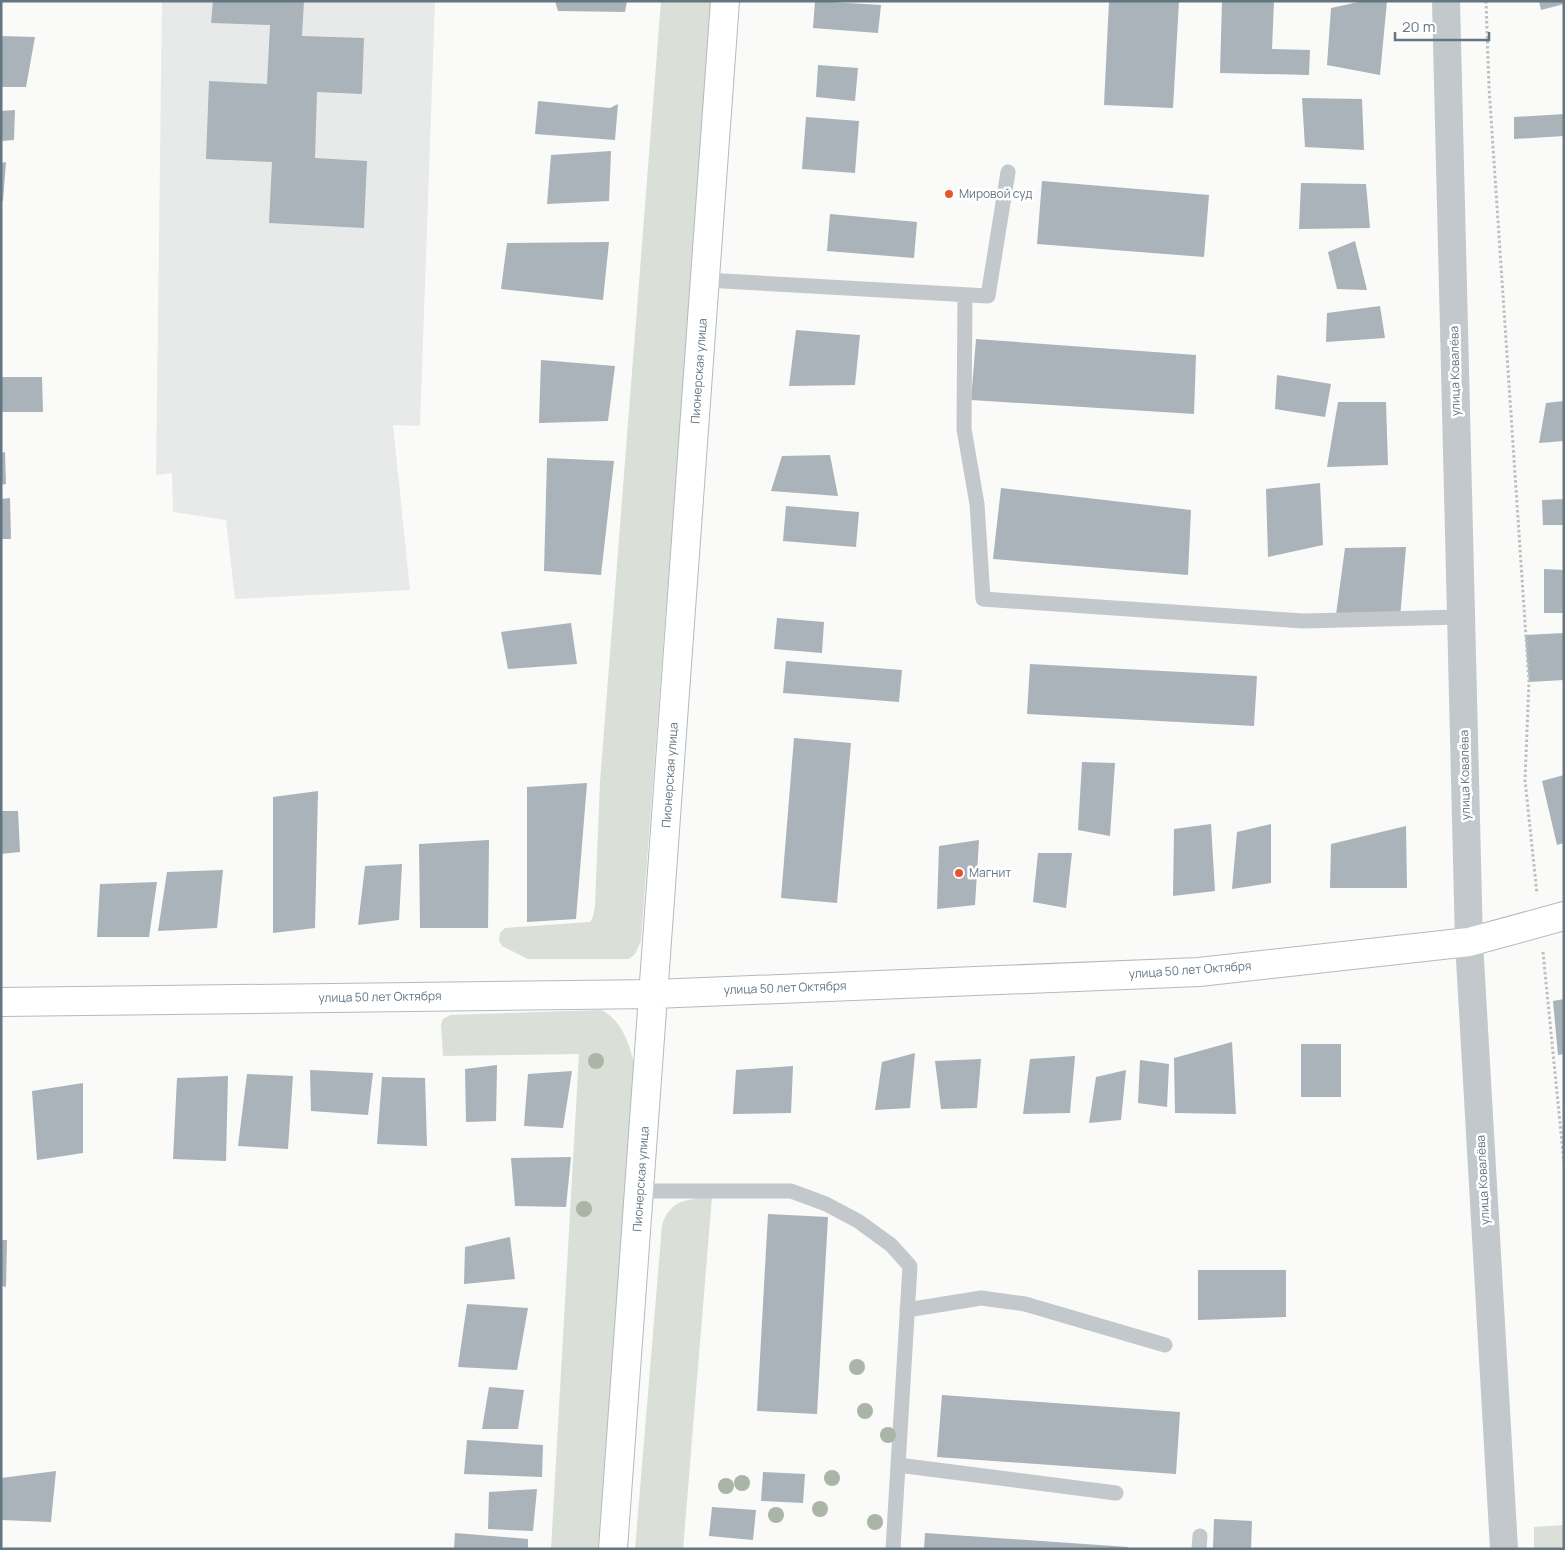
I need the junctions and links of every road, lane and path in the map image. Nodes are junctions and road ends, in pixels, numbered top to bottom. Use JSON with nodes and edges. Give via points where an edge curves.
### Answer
{"nodes":[{"id":1,"x":724,"y":1,"type":"edge"},
{"id":2,"x":1446,"y":1,"type":"edge"},
{"id":3,"x":1486,"y":1,"type":"edge"},
{"id":4,"x":1008,"y":172,"type":"dead end"},
{"id":5,"x":705,"y":280,"type":"junction"},
{"id":6,"x":965,"y":295,"type":"junction"},
{"id":7,"x":1461,"y":617,"type":"junction"},
{"id":8,"x":1537,"y":899,"type":"dead end"},
{"id":9,"x":1564,"y":916,"type":"edge"},
{"id":10,"x":1469,"y":942,"type":"junction"},
{"id":11,"x":1542,"y":948,"type":"dead end"},
{"id":12,"x":654,"y":994,"type":"junction"},
{"id":13,"x":1,"y":1002,"type":"edge"},
{"id":14,"x":1564,"y":1163,"type":"edge"},
{"id":15,"x":640,"y":1191,"type":"junction"},
{"id":16,"x":907,"y":1310,"type":"junction"},
{"id":17,"x":1165,"y":1345,"type":"dead end"},
{"id":18,"x":898,"y":1465,"type":"junction"},
{"id":19,"x":1116,"y":1493,"type":"dead end"},
{"id":20,"x":613,"y":1549,"type":"edge"},
{"id":21,"x":893,"y":1549,"type":"edge"},
{"id":22,"x":1504,"y":1549,"type":"edge"}],
"edges":[{"from":1,"to":5,"type":"main road","name":"Пионерская улица"},
{"from":2,"to":7,"type":"street","name":"улица Ковалёва"},
{"from":3,"to":8,"type":"path","via":[[1489,96],[1529,682],[1525,780]]},
{"from":4,"to":6,"type":"lane","via":[[988,296]]},
{"from":5,"to":6,"type":"lane"},
{"from":5,"to":12,"type":"main road","name":"Пионерская улица"},
{"from":6,"to":7,"type":"lane","via":[[964,429],[977,504],[983,599],[1303,621]]},
{"from":7,"to":10,"type":"street","name":"улица Ковалёва"},
{"from":9,"to":10,"type":"main road","name":"улица 50 лет Октября"},
{"from":10,"to":12,"type":"main road","name":"улица 50 лет Октября","via":[[1199,972]]},
{"from":10,"to":22,"type":"street","name":"улица Ковалёва"},
{"from":11,"to":14,"type":"path"},
{"from":12,"to":13,"type":"main road","name":"улица 50 лет Октября"},
{"from":12,"to":15,"type":"main road","name":"Пионерская улица"},
{"from":15,"to":16,"type":"lane","via":[[791,1191],[826,1204],[892,1245],[910,1266]]},
{"from":15,"to":20,"type":"main road","name":"Пионерская улица"},
{"from":16,"to":17,"type":"lane","via":[[981,1298],[1003,1300]]},
{"from":16,"to":18,"type":"lane"},
{"from":18,"to":19,"type":"lane"},
{"from":18,"to":21,"type":"lane"}]}
